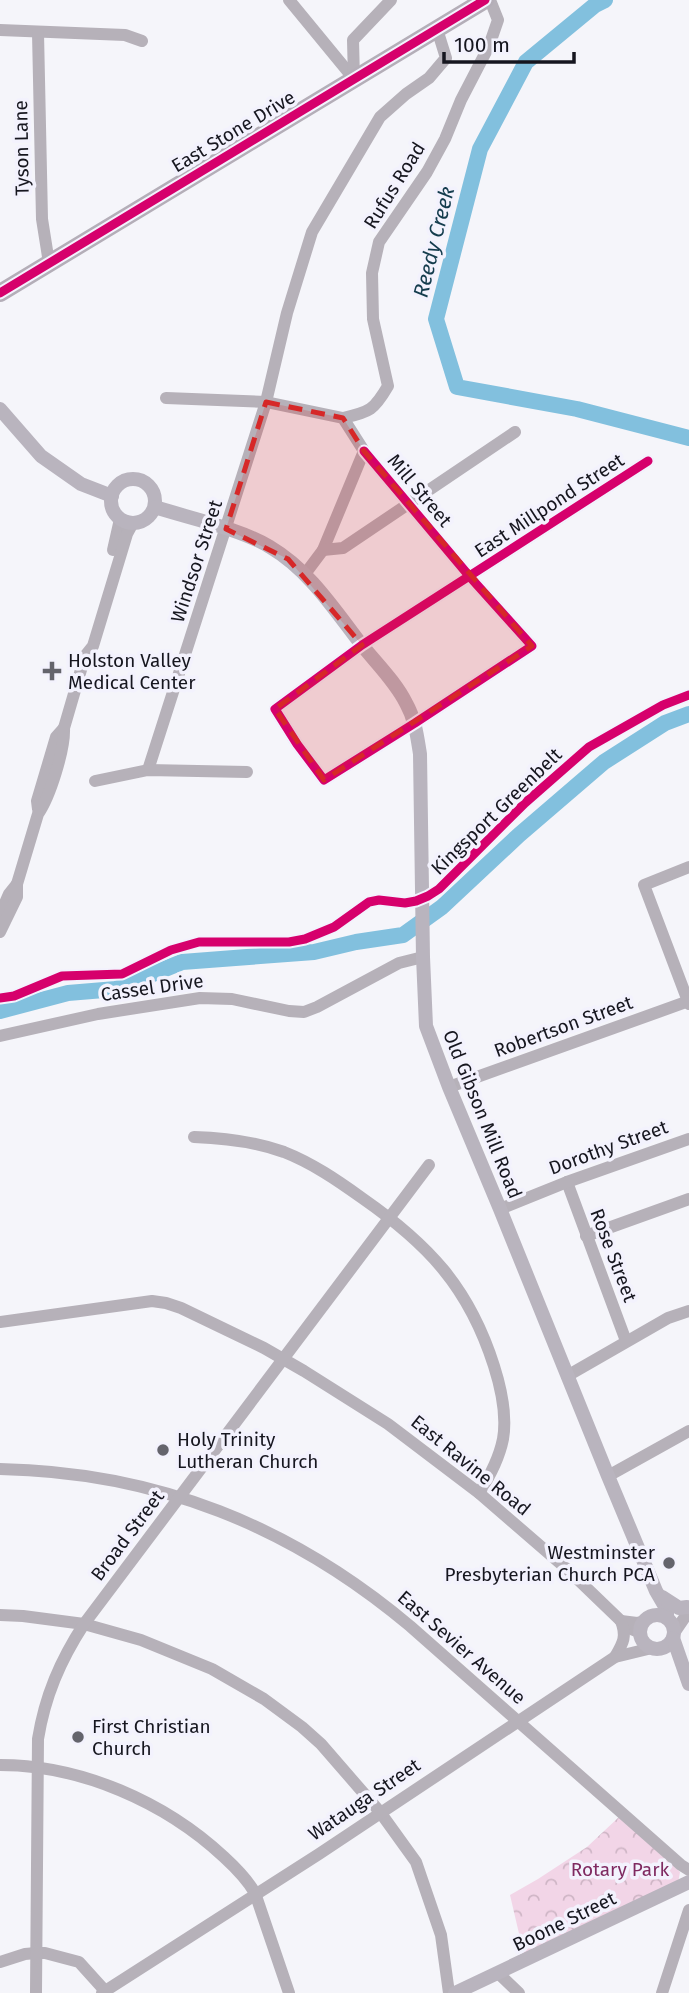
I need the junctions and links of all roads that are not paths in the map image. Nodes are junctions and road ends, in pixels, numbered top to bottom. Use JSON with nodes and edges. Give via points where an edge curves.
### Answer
{"nodes":[{"id":1,"x":289,"y":0,"type":"edge"},
{"id":2,"x":391,"y":0,"type":"edge"},
{"id":3,"x":485,"y":0,"type":"edge"},
{"id":4,"x":490,"y":0,"type":"edge"},
{"id":5,"x":437,"y":29,"type":"junction"},
{"id":6,"x":0,"y":30,"type":"edge"},
{"id":7,"x":38,"y":33,"type":"junction"},
{"id":8,"x":142,"y":41,"type":"dead end"},
{"id":9,"x":354,"y":79,"type":"junction"},
{"id":10,"x":49,"y":263,"type":"junction"},
{"id":11,"x":0,"y":293,"type":"edge"},
{"id":12,"x":166,"y":398,"type":"dead end"},
{"id":13,"x":266,"y":402,"type":"junction"},
{"id":14,"x":0,"y":410,"type":"edge"},
{"id":15,"x":344,"y":418,"type":"junction"},
{"id":16,"x":515,"y":432,"type":"dead end"},
{"id":17,"x":364,"y":451,"type":"junction"},
{"id":18,"x":648,"y":461,"type":"dead end"},
{"id":19,"x":112,"y":496,"type":"junction"},
{"id":20,"x":409,"y":503,"type":"junction"},
{"id":21,"x":155,"y":507,"type":"junction"},
{"id":22,"x":127,"y":521,"type":"junction"},
{"id":23,"x":226,"y":529,"type":"junction"},
{"id":24,"x":323,"y":550,"type":"junction"},
{"id":25,"x":305,"y":574,"type":"junction"},
{"id":26,"x":470,"y":577,"type":"junction"},
{"id":27,"x":362,"y":645,"type":"junction"},
{"id":28,"x":415,"y":723,"type":"junction"},
{"id":29,"x":148,"y":771,"type":"junction"},
{"id":30,"x":247,"y":772,"type":"dead end"},
{"id":31,"x":95,"y":781,"type":"dead end"},
{"id":32,"x":689,"y":867,"type":"edge"},
{"id":33,"x":17,"y":884,"type":"junction"},
{"id":34,"x":0,"y":914,"type":"edge"},
{"id":35,"x":0,"y":932,"type":"edge"},
{"id":36,"x":423,"y":950,"type":"junction"},
{"id":37,"x":689,"y":1002,"type":"edge"},
{"id":38,"x":0,"y":1036,"type":"edge"},
{"id":39,"x":449,"y":1087,"type":"junction"},
{"id":40,"x":194,"y":1137,"type":"dead end"},
{"id":41,"x":689,"y":1139,"type":"edge"},
{"id":42,"x":429,"y":1165,"type":"dead end"},
{"id":43,"x":566,"y":1182,"type":"junction"},
{"id":44,"x":689,"y":1199,"type":"edge"},
{"id":45,"x":500,"y":1209,"type":"junction"},
{"id":46,"x":389,"y":1217,"type":"junction"},
{"id":47,"x":586,"y":1236,"type":"junction"},
{"id":48,"x":689,"y":1311,"type":"edge"},
{"id":49,"x":0,"y":1322,"type":"edge"},
{"id":50,"x":626,"y":1341,"type":"junction"},
{"id":51,"x":283,"y":1359,"type":"junction"},
{"id":52,"x":567,"y":1376,"type":"junction"},
{"id":53,"x":689,"y":1431,"type":"edge"},
{"id":54,"x":0,"y":1469,"type":"edge"},
{"id":55,"x":608,"y":1476,"type":"junction"},
{"id":56,"x":480,"y":1493,"type":"junction"},
{"id":57,"x":180,"y":1496,"type":"junction"},
{"id":58,"x":656,"y":1591,"type":"junction"},
{"id":59,"x":688,"y":1609,"type":"edge"},
{"id":60,"x":0,"y":1615,"type":"edge"},
{"id":61,"x":621,"y":1620,"type":"junction"},
{"id":62,"x":84,"y":1624,"type":"junction"},
{"id":63,"x":657,"y":1626,"type":"junction"},
{"id":64,"x":655,"y":1648,"type":"junction"},
{"id":65,"x":615,"y":1657,"type":"junction"},
{"id":66,"x":683,"y":1668,"type":"junction"},
{"id":67,"x":689,"y":1684,"type":"edge"},
{"id":68,"x":518,"y":1721,"type":"junction"},
{"id":69,"x":0,"y":1765,"type":"edge"},
{"id":70,"x":37,"y":1768,"type":"junction"},
{"id":71,"x":380,"y":1812,"type":"junction"},
{"id":72,"x":689,"y":1870,"type":"edge"},
{"id":73,"x":689,"y":1882,"type":"edge"},
{"id":74,"x":255,"y":1893,"type":"junction"},
{"id":75,"x":689,"y":1910,"type":"edge"},
{"id":76,"x":36,"y":1953,"type":"junction"},
{"id":77,"x":0,"y":1962,"type":"edge"},
{"id":78,"x":499,"y":1973,"type":"junction"},
{"id":79,"x":105,"y":1992,"type":"edge"},
{"id":80,"x":36,"y":1993,"type":"edge"},
{"id":81,"x":289,"y":1993,"type":"edge"},
{"id":82,"x":449,"y":1993,"type":"edge"},
{"id":83,"x":455,"y":1993,"type":"edge"},
{"id":84,"x":519,"y":1993,"type":"edge"},
{"id":85,"x":662,"y":1993,"type":"edge"}],
"edges":[{"from":1,"to":9,"type":"street"},
{"from":2,"to":9,"type":"street","via":[[353,40]]},
{"from":3,"to":5,"type":"highway","name":"East Stone Drive"},
{"from":4,"to":15,"type":"street","name":"Rufus Road","via":[[498,20],[489,46],[427,172],[379,242],[372,273],[373,319],[388,386],[366,412]]},
{"from":5,"to":9,"type":"highway","name":"East Stone Drive"},
{"from":5,"to":13,"type":"street","name":"Windsor Street","via":[[446,58],[429,78],[380,117],[312,232]]},
{"from":6,"to":7,"type":"street"},
{"from":7,"to":8,"type":"street","via":[[125,35]]},
{"from":7,"to":10,"type":"street","name":"Tyson Lane","via":[[41,219]]},
{"from":9,"to":10,"type":"highway","name":"East Stone Drive"},
{"from":10,"to":11,"type":"highway","name":"East Stone Drive"},
{"from":12,"to":13,"type":"street"},
{"from":13,"to":15,"type":"street"},
{"from":13,"to":23,"type":"street","name":"Windsor Street"},
{"from":14,"to":19,"type":"main road","via":[[41,456],[81,484]]},
{"from":15,"to":17,"type":"street","name":"Mill Street"},
{"from":16,"to":20,"type":"street"},
{"from":17,"to":20,"type":"street","name":"Mill Street"},
{"from":17,"to":24,"type":"street"},
{"from":18,"to":26,"type":"street","name":"East Millpond Street"},
{"from":19,"to":21,"type":"main road","via":[[125,481],[139,480],[154,493]]},
{"from":19,"to":22,"type":"main road","via":[[112,509]]},
{"from":20,"to":24,"type":"street","via":[[343,548]]},
{"from":20,"to":26,"type":"street","name":"Mill Street"},
{"from":21,"to":22,"type":"main road","via":[[141,522]]},
{"from":21,"to":23,"type":"main road","name":"Old Gibson Mill Road"},
{"from":22,"to":33,"type":"street","via":[[85,643],[64,728],[56,737]]},
{"from":23,"to":25,"type":"main road","name":"Old Gibson Mill Road","via":[[269,545]]},
{"from":23,"to":29,"type":"street","name":"Windsor Street"},
{"from":24,"to":25,"type":"street"},
{"from":25,"to":27,"type":"main road","name":"Old Gibson Mill Road"},
{"from":26,"to":27,"type":"street","name":"East Millpond Street"},
{"from":26,"to":28,"type":"street","name":"Mill Street","via":[[532,646]]},
{"from":27,"to":28,"type":"main road","name":"Old Gibson Mill Road","via":[[393,681]]},
{"from":27,"to":28,"type":"street","name":"East Millpond Street","via":[[275,709],[297,744],[324,779]]},
{"from":28,"to":36,"type":"main road","name":"Old Gibson Mill Road"},
{"from":29,"to":30,"type":"street"},
{"from":29,"to":31,"type":"street"},
{"from":32,"to":37,"type":"street","via":[[644,886]]},
{"from":33,"to":34,"type":"street"},
{"from":33,"to":35,"type":"street","via":[[17,897]]},
{"from":36,"to":38,"type":"street","name":"Cassel Drive","via":[[304,1012],[200,998],[123,1009]]},
{"from":36,"to":39,"type":"main road","name":"Old Gibson Mill Road","via":[[426,1026]]},
{"from":37,"to":39,"type":"street","name":"Robertson Street"},
{"from":39,"to":45,"type":"main road","name":"Old Gibson Mill Road"},
{"from":40,"to":46,"type":"street","via":[[248,1143],[312,1164]]},
{"from":41,"to":43,"type":"street","name":"Dorothy Street"},
{"from":42,"to":46,"type":"street","name":"Broad Street"},
{"from":43,"to":45,"type":"street","name":"Dorothy Street"},
{"from":43,"to":47,"type":"street","name":"Rose Street"},
{"from":44,"to":47,"type":"street"},
{"from":45,"to":52,"type":"main road","name":"Old Gibson Mill Road"},
{"from":46,"to":51,"type":"street","name":"Broad Street"},
{"from":46,"to":56,"type":"street","via":[[448,1274],[474,1314],[491,1356],[503,1407],[503,1438],[495,1467]]},
{"from":47,"to":50,"type":"street","name":"Rose Street"},
{"from":48,"to":50,"type":"street"},
{"from":49,"to":51,"type":"street","name":"East Ravine Road","via":[[152,1301],[194,1314]]},
{"from":50,"to":52,"type":"street"},
{"from":51,"to":56,"type":"street","name":"East Ravine Road","via":[[388,1424]]},
{"from":51,"to":57,"type":"street","name":"Broad Street"},
{"from":52,"to":55,"type":"main road","name":"Old Gibson Mill Road"},
{"from":53,"to":55,"type":"street"},
{"from":54,"to":57,"type":"street","name":"East Sevier Avenue","via":[[87,1476]]},
{"from":55,"to":58,"type":"main road","name":"Old Gibson Mill Road"},
{"from":56,"to":61,"type":"street","name":"East Ravine Road"},
{"from":57,"to":62,"type":"street","name":"Broad Street"},
{"from":57,"to":68,"type":"street","name":"East Sevier Avenue","via":[[278,1536],[353,1581]]},
{"from":58,"to":59,"type":"main road","via":[[670,1603]]},
{"from":58,"to":63,"type":"main road","name":"Old Gibson Mill Road","via":[[667,1610]]},
{"from":59,"to":63,"type":"street"},
{"from":60,"to":62,"type":"street"},
{"from":61,"to":63,"type":"street"},
{"from":61,"to":65,"type":"street","via":[[625,1631]]},
{"from":62,"to":70,"type":"street","name":"Broad Street","via":[[48,1693]]},
{"from":62,"to":71,"type":"street","via":[[180,1654],[244,1686],[321,1744]]},
{"from":63,"to":64,"type":"main road","via":[[645,1643]]},
{"from":63,"to":64,"type":"main road","via":[[667,1645]]},
{"from":63,"to":65,"type":"street"},
{"from":63,"to":66,"type":"main road"},
{"from":64,"to":65,"type":"street","name":"Watauga Street"},
{"from":64,"to":66,"type":"main road"},
{"from":65,"to":68,"type":"street","name":"Watauga Street"},
{"from":66,"to":67,"type":"main road"},
{"from":68,"to":71,"type":"street","name":"Watauga Street"},
{"from":68,"to":72,"type":"street","name":"East Sevier Avenue"},
{"from":69,"to":70,"type":"street"},
{"from":70,"to":74,"type":"street","via":[[116,1789],[171,1817],[216,1849]]},
{"from":70,"to":76,"type":"street","name":"Broad Street"},
{"from":71,"to":74,"type":"street","name":"Watauga Street"},
{"from":71,"to":82,"type":"street","via":[[416,1862],[441,1935]]},
{"from":73,"to":78,"type":"main road","name":"Boone Street"},
{"from":74,"to":79,"type":"street","name":"Watauga Street"},
{"from":74,"to":81,"type":"street"},
{"from":75,"to":85,"type":"street"},
{"from":76,"to":77,"type":"street"},
{"from":76,"to":79,"type":"street","via":[[79,1962]]},
{"from":76,"to":80,"type":"street","name":"Broad Street"},
{"from":78,"to":83,"type":"main road","name":"Boone Street"},
{"from":78,"to":84,"type":"street"}]}
